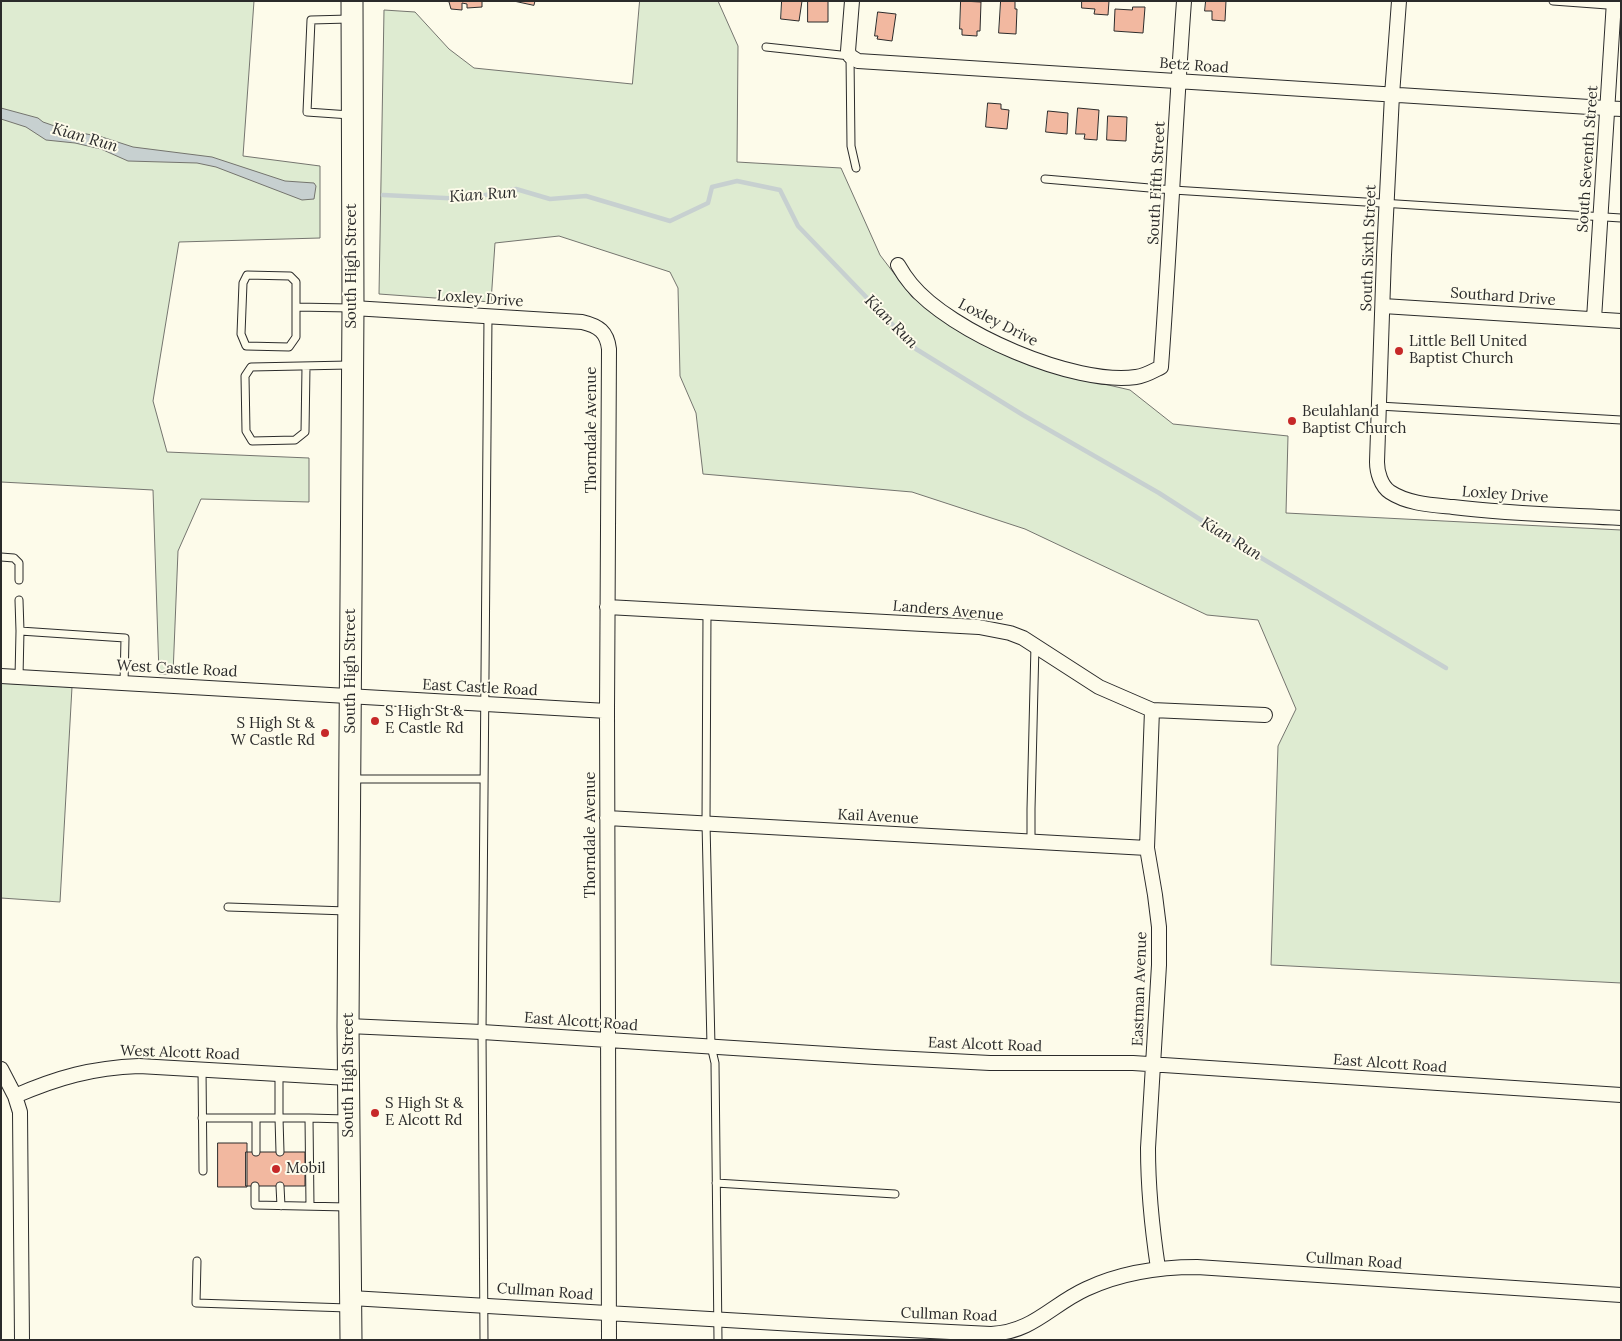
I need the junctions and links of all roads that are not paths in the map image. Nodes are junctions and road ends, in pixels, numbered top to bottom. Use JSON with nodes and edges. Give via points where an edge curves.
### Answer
{"nodes":[{"id":1,"x":852,"y":1,"type":"edge"},
{"id":2,"x":1184,"y":1,"type":"edge"},
{"id":3,"x":1399,"y":1,"type":"edge"},
{"id":4,"x":1553,"y":1,"type":"edge"},
{"id":5,"x":1616,"y":4,"type":"edge"},
{"id":6,"x":352,"y":10,"type":"edge"},
{"id":7,"x":766,"y":47,"type":"dead end"},
{"id":8,"x":850,"y":56,"type":"junction"},
{"id":9,"x":1178,"y":82,"type":"junction"},
{"id":10,"x":1392,"y":95,"type":"junction"},
{"id":11,"x":1614,"y":109,"type":"edge"},
{"id":12,"x":352,"y":115,"type":"junction"},
{"id":13,"x":856,"y":168,"type":"dead end"},
{"id":14,"x":1045,"y":179,"type":"dead end"},
{"id":15,"x":1173,"y":190,"type":"junction"},
{"id":16,"x":1386,"y":203,"type":"junction"},
{"id":17,"x":1600,"y":217,"type":"junction"},
{"id":18,"x":1621,"y":218,"type":"edge"},
{"id":19,"x":898,"y":265,"type":"dead end"},
{"id":20,"x":1383,"y":306,"type":"junction"},
{"id":21,"x":296,"y":307,"type":"junction"},
{"id":22,"x":353,"y":308,"type":"junction"},
{"id":23,"x":488,"y":316,"type":"junction"},
{"id":24,"x":1594,"y":319,"type":"junction"},
{"id":25,"x":1621,"y":321,"type":"edge"},
{"id":26,"x":603,"y":332,"type":"joint"},
{"id":27,"x":352,"y":365,"type":"junction"},
{"id":28,"x":306,"y":366,"type":"junction"},
{"id":29,"x":1161,"y":367,"type":"joint"},
{"id":30,"x":1379,"y":406,"type":"junction"},
{"id":31,"x":1621,"y":420,"type":"edge"},
{"id":32,"x":1390,"y":492,"type":"joint"},
{"id":33,"x":1621,"y":518,"type":"edge"},
{"id":34,"x":1,"y":557,"type":"edge"},
{"id":35,"x":20,"y":580,"type":"dead end"},
{"id":36,"x":20,"y":600,"type":"dead end"},
{"id":37,"x":607,"y":607,"type":"junction"},
{"id":38,"x":708,"y":612,"type":"junction"},
{"id":39,"x":20,"y":631,"type":"junction"},
{"id":40,"x":1035,"y":645,"type":"junction"},
{"id":41,"x":1,"y":676,"type":"edge"},
{"id":42,"x":19,"y":677,"type":"junction"},
{"id":43,"x":124,"y":683,"type":"junction"},
{"id":44,"x":351,"y":696,"type":"junction"},
{"id":45,"x":484,"y":705,"type":"junction"},
{"id":46,"x":1152,"y":710,"type":"junction"},
{"id":47,"x":607,"y":711,"type":"junction"},
{"id":48,"x":1265,"y":715,"type":"dead end"},
{"id":49,"x":350,"y":779,"type":"junction"},
{"id":50,"x":484,"y":779,"type":"junction"},
{"id":51,"x":607,"y":818,"type":"junction"},
{"id":52,"x":706,"y":823,"type":"junction"},
{"id":53,"x":1031,"y":842,"type":"junction"},
{"id":54,"x":1147,"y":848,"type":"junction"},
{"id":55,"x":228,"y":907,"type":"dead end"},
{"id":56,"x":349,"y":911,"type":"junction"},
{"id":57,"x":348,"y":1026,"type":"junction"},
{"id":58,"x":482,"y":1032,"type":"junction"},
{"id":59,"x":608,"y":1040,"type":"junction"},
{"id":60,"x":710,"y":1046,"type":"junction"},
{"id":61,"x":1153,"y":1064,"type":"junction"},
{"id":62,"x":1,"y":1069,"type":"edge"},
{"id":63,"x":202,"y":1070,"type":"junction"},
{"id":64,"x":279,"y":1074,"type":"junction"},
{"id":65,"x":348,"y":1078,"type":"junction"},
{"id":66,"x":1621,"y":1095,"type":"edge"},
{"id":67,"x":15,"y":1096,"type":"junction"},
{"id":68,"x":202,"y":1118,"type":"junction"},
{"id":69,"x":256,"y":1118,"type":"junction"},
{"id":70,"x":279,"y":1118,"type":"junction"},
{"id":71,"x":309,"y":1118,"type":"junction"},
{"id":72,"x":349,"y":1119,"type":"junction"},
{"id":73,"x":256,"y":1152,"type":"dead end"},
{"id":74,"x":280,"y":1152,"type":"dead end"},
{"id":75,"x":203,"y":1172,"type":"dead end"},
{"id":76,"x":716,"y":1183,"type":"junction"},
{"id":77,"x":255,"y":1186,"type":"dead end"},
{"id":78,"x":280,"y":1186,"type":"dead end"},
{"id":79,"x":894,"y":1194,"type":"dead end"},
{"id":80,"x":281,"y":1206,"type":"junction"},
{"id":81,"x":310,"y":1206,"type":"junction"},
{"id":82,"x":350,"y":1207,"type":"junction"},
{"id":83,"x":197,"y":1261,"type":"dead end"},
{"id":84,"x":1158,"y":1268,"type":"junction"},
{"id":85,"x":1621,"y":1295,"type":"edge"},
{"id":86,"x":351,"y":1303,"type":"junction"},
{"id":87,"x":485,"y":1304,"type":"junction"},
{"id":88,"x":609,"y":1313,"type":"junction"},
{"id":89,"x":718,"y":1319,"type":"junction"},
{"id":90,"x":22,"y":1340,"type":"edge"},
{"id":91,"x":351,"y":1340,"type":"edge"},
{"id":92,"x":484,"y":1340,"type":"edge"},
{"id":93,"x":609,"y":1340,"type":"edge"},
{"id":94,"x":718,"y":1340,"type":"edge"}],
"edges":[{"from":1,"to":8,"type":"street"},
{"from":2,"to":9,"type":"street","name":"South Fifth Street"},
{"from":3,"to":10,"type":"street","name":"South Sixth Street"},
{"from":4,"to":5,"type":"lane"},
{"from":5,"to":11,"type":"street","name":"South Seventh Street"},
{"from":6,"to":12,"type":"main road","name":"South High Street"},
{"from":6,"to":12,"type":"lane","via":[[311,20],[307,112]]},
{"from":7,"to":8,"type":"lane","name":"Betz Road"},
{"from":8,"to":9,"type":"street","name":"Betz Road","via":[[858,61]]},
{"from":8,"to":13,"type":"lane","via":[[851,146]]},
{"from":9,"to":10,"type":"street","name":"Betz Road"},
{"from":9,"to":15,"type":"street","name":"South Fifth Street"},
{"from":10,"to":11,"type":"street","name":"Betz Road"},
{"from":10,"to":16,"type":"street","name":"South Sixth Street"},
{"from":11,"to":17,"type":"street","name":"South Seventh Street"},
{"from":12,"to":22,"type":"main road","name":"South High Street"},
{"from":14,"to":15,"type":"lane"},
{"from":15,"to":16,"type":"lane"},
{"from":15,"to":29,"type":"street","name":"South Fifth Street"},
{"from":16,"to":17,"type":"lane"},
{"from":16,"to":20,"type":"street","name":"South Sixth Street"},
{"from":17,"to":18,"type":"lane"},
{"from":17,"to":24,"type":"street","name":"South Seventh Street"},
{"from":19,"to":29,"type":"street","name":"Loxley Drive","via":[[911,285],[938,309],[992,341],[1032,359],[1108,376],[1136,377]]},
{"from":20,"to":24,"type":"street","name":"Southard Drive"},
{"from":20,"to":30,"type":"street","name":"South Sixth Street"},
{"from":21,"to":21,"type":"lane","via":[[296,282],[290,276],[247,275],[243,283],[241,334],[246,346],[290,347],[296,337]]},
{"from":21,"to":22,"type":"lane"},
{"from":22,"to":23,"type":"street","name":"Loxley Drive"},
{"from":22,"to":27,"type":"main road","name":"South High Street"},
{"from":23,"to":26,"type":"street","name":"Loxley Drive","via":[[582,322],[594,324]]},
{"from":23,"to":45,"type":"lane"},
{"from":24,"to":25,"type":"street","name":"Southard Drive"},
{"from":26,"to":37,"type":"street","name":"Thorndale Avenue","via":[[609,349]]},
{"from":27,"to":28,"type":"lane"},
{"from":27,"to":44,"type":"main road","name":"South High Street"},
{"from":28,"to":28,"type":"lane","via":[[251,367],[245,376],[245,403],[246,430],[252,441],[296,440],[305,432]]},
{"from":30,"to":31,"type":"lane"},
{"from":30,"to":32,"type":"street","name":"South Sixth Street","via":[[1377,470]]},
{"from":32,"to":33,"type":"street","name":"Loxley Drive","via":[[1425,504]]},
{"from":34,"to":35,"type":"lane","via":[[14,558],[20,563]]},
{"from":36,"to":39,"type":"lane"},
{"from":37,"to":38,"type":"street","name":"Landers Avenue"},
{"from":37,"to":47,"type":"street","name":"Thorndale Avenue"},
{"from":38,"to":40,"type":"street","name":"Landers Avenue","via":[[979,627],[1010,633]]},
{"from":38,"to":52,"type":"lane"},
{"from":39,"to":42,"type":"lane"},
{"from":39,"to":43,"type":"lane","via":[[125,638]]},
{"from":40,"to":46,"type":"street","name":"Landers Avenue","via":[[1099,687]]},
{"from":40,"to":53,"type":"lane"},
{"from":41,"to":42,"type":"street","name":"West Castle Road"},
{"from":42,"to":43,"type":"street","name":"West Castle Road"},
{"from":43,"to":44,"type":"street","name":"West Castle Road"},
{"from":44,"to":45,"type":"street","name":"East Castle Road"},
{"from":44,"to":49,"type":"main road","name":"South High Street"},
{"from":45,"to":47,"type":"street","name":"East Castle Road"},
{"from":45,"to":50,"type":"lane"},
{"from":46,"to":48,"type":"street","name":"Landers Avenue"},
{"from":46,"to":54,"type":"street","name":"Eastman Avenue"},
{"from":47,"to":51,"type":"street","name":"Thorndale Avenue"},
{"from":49,"to":50,"type":"lane"},
{"from":49,"to":56,"type":"main road","name":"South High Street"},
{"from":50,"to":58,"type":"lane"},
{"from":51,"to":52,"type":"street","name":"Kail Avenue"},
{"from":51,"to":59,"type":"street","name":"Thorndale Avenue"},
{"from":52,"to":53,"type":"street","name":"Kail Avenue"},
{"from":52,"to":60,"type":"lane"},
{"from":53,"to":54,"type":"street","name":"Kail Avenue"},
{"from":54,"to":61,"type":"street","name":"Eastman Avenue","via":[[1159,927]]},
{"from":55,"to":56,"type":"lane"},
{"from":56,"to":57,"type":"main road","name":"South High Street"},
{"from":57,"to":58,"type":"street","name":"East Alcott Road"},
{"from":57,"to":65,"type":"main road","name":"South High Street"},
{"from":58,"to":59,"type":"street","name":"East Alcott Road"},
{"from":58,"to":87,"type":"lane"},
{"from":59,"to":60,"type":"street","name":"East Alcott Road"},
{"from":59,"to":88,"type":"street","name":"Thorndale Avenue"},
{"from":60,"to":61,"type":"street","name":"East Alcott Road","via":[[981,1062]]},
{"from":60,"to":76,"type":"lane","via":[[715,1063]]},
{"from":61,"to":66,"type":"street","name":"East Alcott Road"},
{"from":61,"to":84,"type":"street","name":"Eastman Avenue","via":[[1148,1173]]},
{"from":62,"to":67,"type":"street"},
{"from":63,"to":64,"type":"street","name":"West Alcott Road"},
{"from":63,"to":67,"type":"street","name":"West Alcott Road","via":[[110,1067],[47,1082]]},
{"from":63,"to":68,"type":"lane"},
{"from":64,"to":65,"type":"street","name":"West Alcott Road"},
{"from":64,"to":70,"type":"lane"},
{"from":65,"to":72,"type":"main road","name":"South High Street"},
{"from":67,"to":90,"type":"street","via":[[21,1128]]},
{"from":68,"to":69,"type":"lane"},
{"from":68,"to":75,"type":"lane"},
{"from":69,"to":70,"type":"lane"},
{"from":69,"to":73,"type":"lane"},
{"from":70,"to":71,"type":"lane"},
{"from":70,"to":74,"type":"lane"},
{"from":71,"to":72,"type":"lane"},
{"from":71,"to":81,"type":"lane"},
{"from":72,"to":82,"type":"main road","name":"South High Street"},
{"from":76,"to":79,"type":"lane"},
{"from":76,"to":89,"type":"lane"},
{"from":77,"to":80,"type":"lane","via":[[255,1206]]},
{"from":78,"to":80,"type":"lane"},
{"from":80,"to":81,"type":"lane"},
{"from":81,"to":82,"type":"lane"},
{"from":82,"to":86,"type":"main road","name":"South High Street"},
{"from":83,"to":86,"type":"lane","via":[[196,1303]]},
{"from":84,"to":85,"type":"street","name":"Cullman Road","via":[[1197,1267]]},
{"from":84,"to":89,"type":"street","name":"Cullman Road","via":[[1086,1289],[1022,1328],[1002,1334]]},
{"from":86,"to":87,"type":"street","name":"Cullman Road"},
{"from":86,"to":91,"type":"main road","name":"South High Street"},
{"from":87,"to":88,"type":"street","name":"Cullman Road"},
{"from":87,"to":92,"type":"lane"},
{"from":88,"to":89,"type":"street","name":"Cullman Road"},
{"from":88,"to":93,"type":"street","name":"Thorndale Avenue"},
{"from":89,"to":94,"type":"lane"}]}
